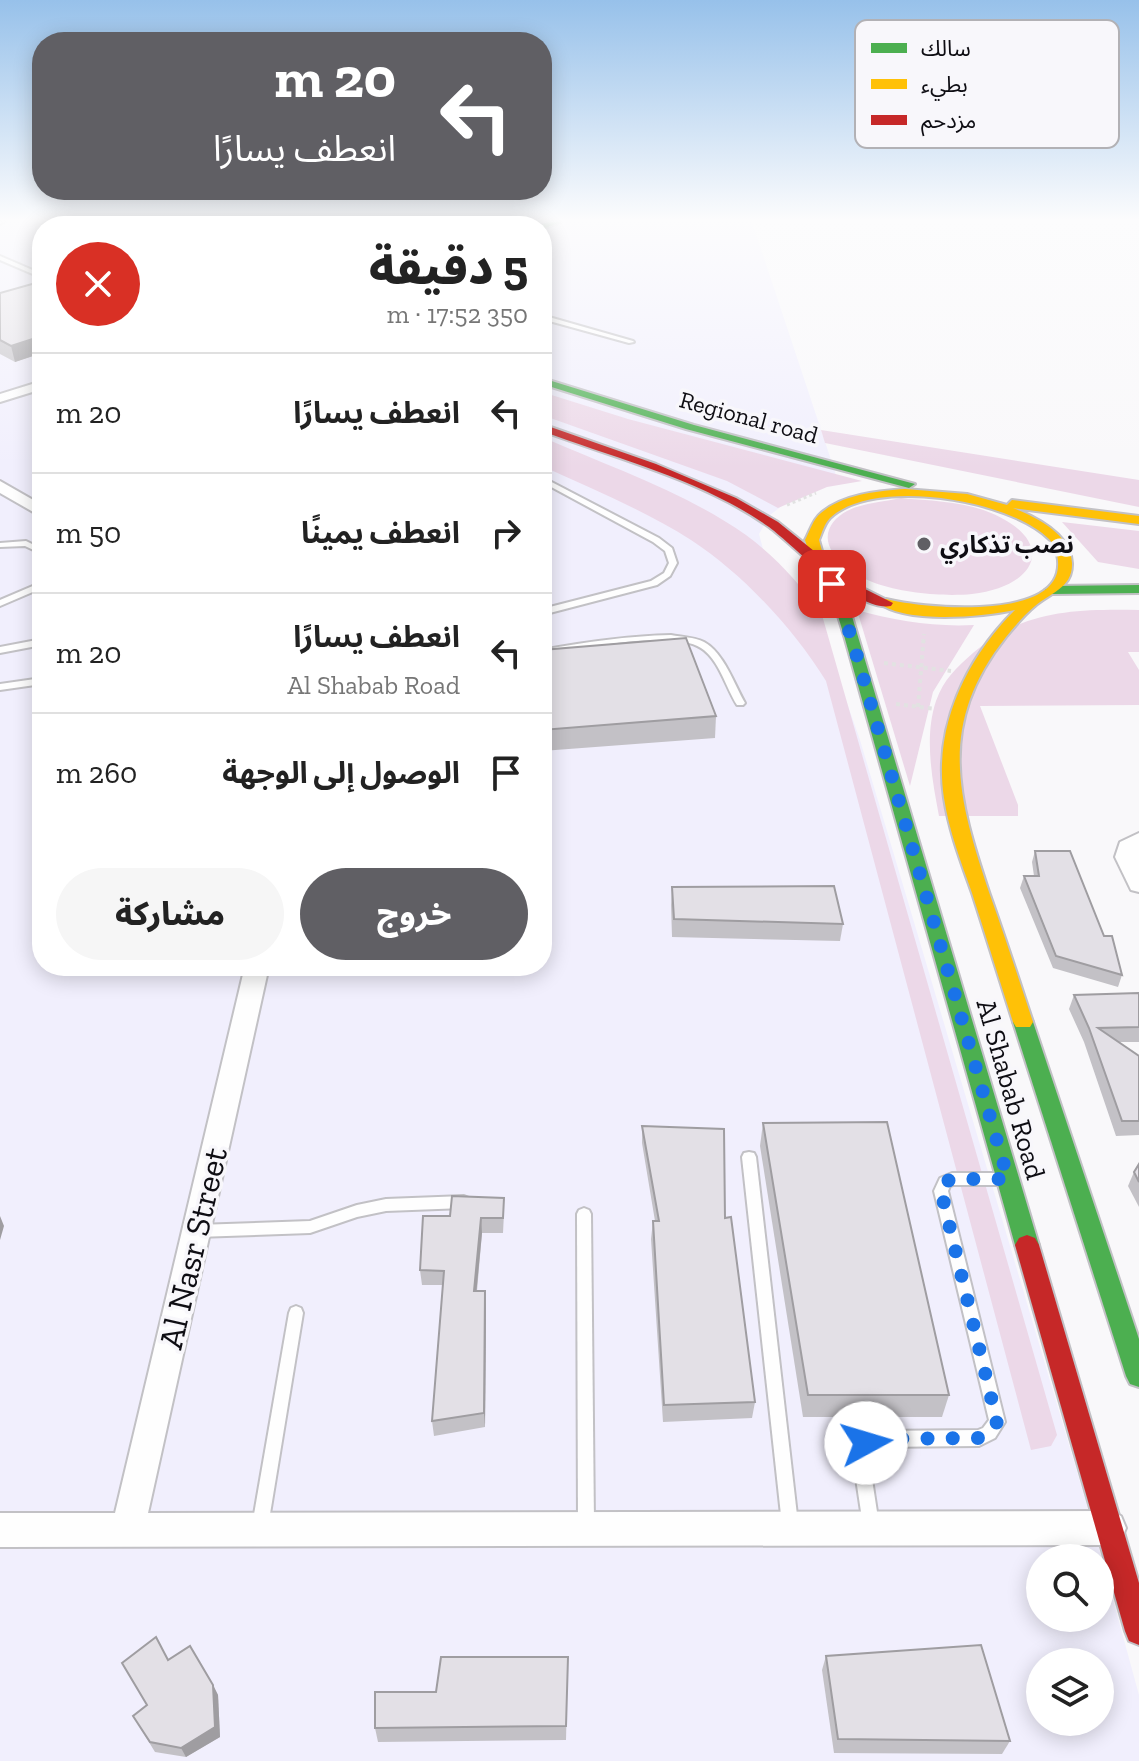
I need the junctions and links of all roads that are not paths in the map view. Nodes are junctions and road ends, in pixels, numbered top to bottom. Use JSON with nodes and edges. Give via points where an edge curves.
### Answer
{"nodes":[{"id":1,"x":552,"y":320,"type":"edge"},
{"id":2,"x":631,"y":342,"type":"dead end"},
{"id":3,"x":552,"y":384,"type":"edge"},
{"id":4,"x":32,"y":388,"type":"edge"},
{"id":5,"x":0,"y":398,"type":"edge"},
{"id":6,"x":552,"y":431,"type":"edge"},
{"id":7,"x":552,"y":484,"type":"edge"},
{"id":8,"x":0,"y":486,"type":"edge"},
{"id":9,"x":944,"y":494,"type":"junction"},
{"id":10,"x":985,"y":501,"type":"junction"},
{"id":11,"x":32,"y":506,"type":"edge"},
{"id":12,"x":1139,"y":520,"type":"edge"},
{"id":13,"x":32,"y":540,"type":"edge"},
{"id":14,"x":26,"y":543,"type":"junction"},
{"id":15,"x":0,"y":545,"type":"edge"},
{"id":16,"x":32,"y":546,"type":"edge"},
{"id":17,"x":820,"y":562,"type":"junction"},
{"id":18,"x":32,"y":589,"type":"edge"},
{"id":19,"x":1139,"y":589,"type":"edge"},
{"id":20,"x":1052,"y":590,"type":"junction"},
{"id":21,"x":0,"y":603,"type":"edge"},
{"id":22,"x":1030,"y":603,"type":"junction"},
{"id":23,"x":552,"y":609,"type":"edge"},
{"id":24,"x":32,"y":644,"type":"edge"},
{"id":25,"x":0,"y":650,"type":"edge"},
{"id":26,"x":552,"y":651,"type":"edge"},
{"id":27,"x":32,"y":682,"type":"edge"},
{"id":28,"x":0,"y":687,"type":"edge"},
{"id":29,"x":740,"y":703,"type":"dead end"},
{"id":30,"x":1139,"y":840,"type":"edge"},
{"id":31,"x":1139,"y":885,"type":"edge"},
{"id":32,"x":255,"y":976,"type":"edge"},
{"id":33,"x":749,"y":1157,"type":"dead end"},
{"id":34,"x":1008,"y":1179,"type":"junction"},
{"id":35,"x":478,"y":1201,"type":"edge"},
{"id":36,"x":584,"y":1214,"type":"dead end"},
{"id":37,"x":197,"y":1231,"type":"junction"},
{"id":38,"x":296,"y":1313,"type":"dead end"},
{"id":39,"x":1139,"y":1376,"type":"edge"},
{"id":40,"x":790,"y":1528,"type":"junction"},
{"id":41,"x":872,"y":1528,"type":"junction"},
{"id":42,"x":1109,"y":1528,"type":"junction"},
{"id":43,"x":586,"y":1529,"type":"junction"},
{"id":44,"x":0,"y":1530,"type":"edge"},
{"id":45,"x":128,"y":1530,"type":"junction"},
{"id":46,"x":259,"y":1530,"type":"junction"},
{"id":47,"x":1139,"y":1631,"type":"edge"}],
"edges":[{"from":1,"to":2,"type":"lane"},
{"from":3,"to":9,"type":"main road","name":"Regional road","via":[[690,427]]},
{"from":4,"to":5,"type":"street"},
{"from":6,"to":17,"type":"main road","via":[[743,506]]},
{"from":7,"to":23,"type":"lane","via":[[656,540],[669,550],[673,563],[654,583]]},
{"from":8,"to":11,"type":"street"},
{"from":9,"to":10,"type":"main road"},
{"from":9,"to":17,"type":"main road","via":[[880,495],[831,512],[817,525],[812,541]]},
{"from":10,"to":12,"type":"main road"},
{"from":10,"to":20,"type":"main road","via":[[1028,518],[1057,541],[1066,566]]},
{"from":13,"to":14,"type":"lane"},
{"from":14,"to":15,"type":"lane"},
{"from":14,"to":16,"type":"lane"},
{"from":17,"to":22,"type":"main road","via":[[859,591],[926,610],[977,613]]},
{"from":17,"to":34,"type":"main road","name":"Al Shabab Road","via":[[841,603]]},
{"from":18,"to":21,"type":"lane"},
{"from":19,"to":20,"type":"main road"},
{"from":20,"to":22,"type":"main road"},
{"from":22,"to":39,"type":"main road","name":"Al Shabab Road","via":[[995,637],[964,693],[954,728],[951,790]]},
{"from":24,"to":25,"type":"lane"},
{"from":26,"to":29,"type":"lane","via":[[606,642],[689,640],[707,649]]},
{"from":27,"to":28,"type":"lane"},
{"from":30,"to":31,"type":"street","via":[[1128,847],[1126,857]]},
{"from":32,"to":37,"type":"street","name":"Al Nasr Street"},
{"from":33,"to":40,"type":"lane"},
{"from":34,"to":41,"type":"lane","via":[[952,1179],[941,1191],[997,1422],[979,1438],[866,1443],[860,1452]]},
{"from":34,"to":42,"type":"main road","name":"Al Shabab Road"},
{"from":35,"to":37,"type":"lane","via":[[386,1205],[310,1227]]},
{"from":36,"to":43,"type":"lane"},
{"from":37,"to":45,"type":"street","name":"Al Nasr Street"},
{"from":38,"to":46,"type":"lane"},
{"from":40,"to":41,"type":"street"},
{"from":40,"to":43,"type":"street"},
{"from":41,"to":42,"type":"street"},
{"from":42,"to":47,"type":"main road","name":"Al Shabab Road"},
{"from":43,"to":46,"type":"street"},
{"from":44,"to":45,"type":"street"},
{"from":45,"to":46,"type":"street"}]}
